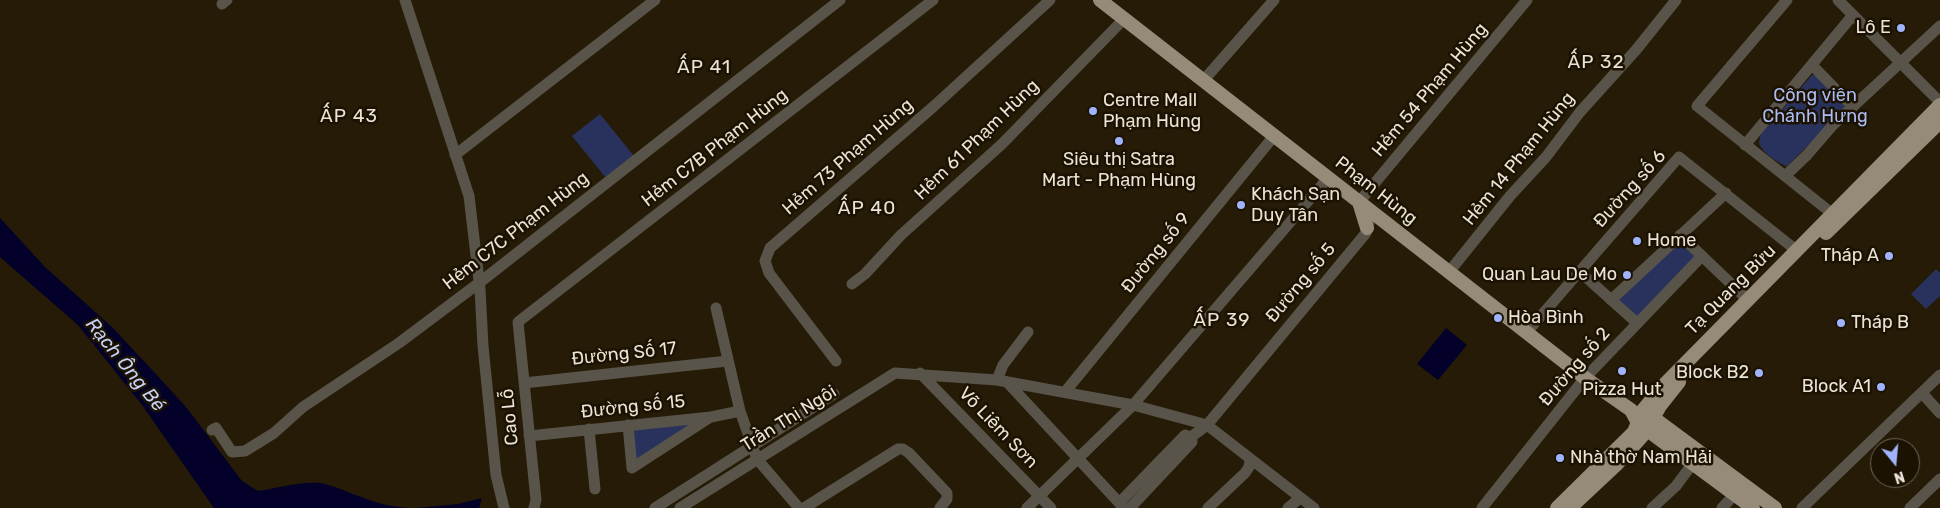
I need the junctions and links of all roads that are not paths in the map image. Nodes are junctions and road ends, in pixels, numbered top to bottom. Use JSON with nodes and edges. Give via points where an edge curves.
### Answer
{"nodes":[{"id":1,"x":405,"y":0,"type":"edge"},
{"id":2,"x":654,"y":0,"type":"edge"},
{"id":3,"x":840,"y":0,"type":"edge"},
{"id":4,"x":933,"y":0,"type":"edge"},
{"id":5,"x":1050,"y":0,"type":"edge"},
{"id":6,"x":1100,"y":0,"type":"edge"},
{"id":7,"x":1274,"y":0,"type":"edge"},
{"id":8,"x":1527,"y":0,"type":"edge"},
{"id":9,"x":1676,"y":0,"type":"edge"},
{"id":10,"x":1787,"y":0,"type":"edge"},
{"id":11,"x":1838,"y":0,"type":"edge"},
{"id":12,"x":1853,"y":15,"type":"junction"},
{"id":13,"x":1124,"y":19,"type":"junction"},
{"id":14,"x":1940,"y":26,"type":"edge"},
{"id":15,"x":1901,"y":63,"type":"junction"},
{"id":16,"x":1812,"y":65,"type":"junction"},
{"id":17,"x":1203,"y":81,"type":"junction"},
{"id":18,"x":1940,"y":102,"type":"edge"},
{"id":19,"x":1940,"y":106,"type":"edge"},
{"id":20,"x":1853,"y":107,"type":"junction"},
{"id":21,"x":1940,"y":122,"type":"edge"},
{"id":22,"x":1274,"y":136,"type":"junction"},
{"id":23,"x":1745,"y":145,"type":"junction"},
{"id":24,"x":455,"y":155,"type":"junction"},
{"id":25,"x":1785,"y":176,"type":"junction"},
{"id":26,"x":1328,"y":178,"type":"junction"},
{"id":27,"x":1726,"y":193,"type":"junction"},
{"id":28,"x":1359,"y":202,"type":"junction"},
{"id":29,"x":1378,"y":216,"type":"junction"},
{"id":30,"x":1836,"y":217,"type":"junction"},
{"id":31,"x":1368,"y":231,"type":"junction"},
{"id":32,"x":1397,"y":231,"type":"junction"},
{"id":33,"x":1680,"y":235,"type":"junction"},
{"id":34,"x":1796,"y":250,"type":"junction"},
{"id":35,"x":1702,"y":256,"type":"junction"},
{"id":36,"x":1579,"y":271,"type":"junction"},
{"id":37,"x":1448,"y":272,"type":"junction"},
{"id":38,"x":479,"y":283,"type":"junction"},
{"id":39,"x":852,"y":284,"type":"dead end"},
{"id":40,"x":1611,"y":300,"type":"junction"},
{"id":41,"x":1751,"y":302,"type":"junction"},
{"id":42,"x":716,"y":308,"type":"dead end"},
{"id":43,"x":518,"y":322,"type":"joint"},
{"id":44,"x":1637,"y":324,"type":"junction"},
{"id":45,"x":1028,"y":332,"type":"dead end"},
{"id":46,"x":1527,"y":332,"type":"junction"},
{"id":47,"x":728,"y":361,"type":"junction"},
{"id":48,"x":836,"y":361,"type":"dead end"},
{"id":49,"x":920,"y":373,"type":"junction"},
{"id":50,"x":1940,"y":375,"type":"edge"},
{"id":51,"x":1585,"y":378,"type":"junction"},
{"id":52,"x":1002,"y":381,"type":"junction"},
{"id":53,"x":524,"y":383,"type":"junction"},
{"id":54,"x":1065,"y":392,"type":"junction"},
{"id":55,"x":1922,"y":393,"type":"junction"},
{"id":56,"x":834,"y":394,"type":"dead end"},
{"id":57,"x":1133,"y":405,"type":"junction"},
{"id":58,"x":740,"y":411,"type":"junction"},
{"id":59,"x":1940,"y":413,"type":"edge"},
{"id":60,"x":711,"y":416,"type":"junction"},
{"id":61,"x":1643,"y":418,"type":"junction"},
{"id":62,"x":1207,"y":425,"type":"junction"},
{"id":63,"x":628,"y":426,"type":"junction"},
{"id":64,"x":589,"y":429,"type":"junction"},
{"id":65,"x":212,"y":430,"type":"dead end"},
{"id":66,"x":529,"y":436,"type":"junction"},
{"id":67,"x":753,"y":446,"type":"junction"},
{"id":68,"x":757,"y":459,"type":"junction"},
{"id":69,"x":1077,"y":459,"type":"junction"},
{"id":70,"x":1250,"y":460,"type":"junction"},
{"id":71,"x":1693,"y":464,"type":"junction"},
{"id":72,"x":1940,"y":480,"type":"edge"},
{"id":73,"x":595,"y":489,"type":"dead end"},
{"id":74,"x":1735,"y":494,"type":"junction"},
{"id":75,"x":1040,"y":496,"type":"junction"},
{"id":76,"x":1300,"y":498,"type":"junction"},
{"id":77,"x":943,"y":504,"type":"edge"},
{"id":78,"x":1124,"y":506,"type":"edge"},
{"id":79,"x":504,"y":508,"type":"edge"},
{"id":80,"x":534,"y":508,"type":"edge"},
{"id":81,"x":655,"y":508,"type":"edge"},
{"id":82,"x":680,"y":508,"type":"edge"},
{"id":83,"x":799,"y":508,"type":"edge"},
{"id":84,"x":804,"y":508,"type":"edge"},
{"id":85,"x":1027,"y":508,"type":"edge"},
{"id":86,"x":1051,"y":508,"type":"edge"},
{"id":87,"x":1208,"y":508,"type":"edge"},
{"id":88,"x":1288,"y":508,"type":"edge"},
{"id":89,"x":1314,"y":508,"type":"edge"},
{"id":90,"x":1482,"y":508,"type":"edge"},
{"id":91,"x":1557,"y":508,"type":"edge"},
{"id":92,"x":1570,"y":508,"type":"edge"},
{"id":93,"x":1652,"y":508,"type":"edge"},
{"id":94,"x":1722,"y":508,"type":"edge"},
{"id":95,"x":1753,"y":508,"type":"edge"},
{"id":96,"x":1775,"y":508,"type":"edge"},
{"id":97,"x":1802,"y":508,"type":"edge"},
{"id":98,"x":1910,"y":508,"type":"edge"}],
"edges":[{"from":1,"to":24,"type":"street"},
{"from":2,"to":24,"type":"street"},
{"from":3,"to":38,"type":"street","name":"Hẻm C7C Phạm Hùng"},
{"from":4,"to":43,"type":"street","name":"Hẻm C7B Phạm Hùng"},
{"from":5,"to":48,"type":"street","name":"Hẻm 73 Phạm Hùng","via":[[933,107],[770,248],[765,261],[769,272]]},
{"from":6,"to":13,"type":"main road","name":"Phạm Hùng"},
{"from":7,"to":17,"type":"street"},
{"from":8,"to":28,"type":"street","name":"Hẻm 54 Phạm Hùng"},
{"from":9,"to":37,"type":"street","name":"Hẻm 14 Phạm Hùng"},
{"from":10,"to":23,"type":"street","via":[[1697,106]]},
{"from":11,"to":12,"type":"street"},
{"from":12,"to":15,"type":"street"},
{"from":12,"to":16,"type":"street"},
{"from":13,"to":17,"type":"main road","name":"Phạm Hùng"},
{"from":13,"to":39,"type":"street","name":"Hẻm 61 Phạm Hùng","via":[[1002,144]]},
{"from":14,"to":15,"type":"street"},
{"from":15,"to":18,"type":"street"},
{"from":15,"to":20,"type":"street"},
{"from":16,"to":20,"type":"street"},
{"from":16,"to":23,"type":"street"},
{"from":17,"to":22,"type":"main road","name":"Phạm Hùng"},
{"from":19,"to":30,"type":"main road","name":"Tạ Quang Bửu"},
{"from":20,"to":25,"type":"street"},
{"from":21,"to":30,"type":"main road","name":"Tạ Quang Bửu"},
{"from":22,"to":26,"type":"main road","name":"Phạm Hùng"},
{"from":22,"to":54,"type":"street","name":"Đường số 9"},
{"from":23,"to":25,"type":"street"},
{"from":24,"to":38,"type":"street","via":[[469,196]]},
{"from":25,"to":30,"type":"street"},
{"from":26,"to":28,"type":"main road","name":"Phạm Hùng"},
{"from":26,"to":57,"type":"street"},
{"from":27,"to":33,"type":"street"},
{"from":27,"to":34,"type":"street","name":"Đường số 6"},
{"from":27,"to":36,"type":"street","name":"Đường số 6","via":[[1680,157]]},
{"from":28,"to":29,"type":"main road","name":"Phạm Hùng"},
{"from":28,"to":31,"type":"main road"},
{"from":29,"to":31,"type":"street","name":"Đường số 5","via":[[1374,230]]},
{"from":29,"to":32,"type":"main road","name":"Phạm Hùng"},
{"from":30,"to":34,"type":"main road","name":"Tạ Quang Bửu"},
{"from":30,"to":41,"type":"main road","name":"Tạ Quang Bửu"},
{"from":31,"to":32,"type":"main road"},
{"from":31,"to":62,"type":"street","name":"Đường số 5"},
{"from":32,"to":37,"type":"main road","name":"Phạm Hùng"},
{"from":33,"to":35,"type":"street"},
{"from":33,"to":40,"type":"street"},
{"from":34,"to":41,"type":"main road","name":"Tạ Quang Bửu"},
{"from":35,"to":41,"type":"street"},
{"from":35,"to":44,"type":"street","name":"Đường số 2"},
{"from":36,"to":40,"type":"street"},
{"from":36,"to":46,"type":"street","name":"Đường số 6"},
{"from":37,"to":46,"type":"main road","name":"Phạm Hùng"},
{"from":38,"to":65,"type":"street","name":"Hẻm C7C Phạm Hùng","via":[[245,451],[232,452],[216,428]]},
{"from":38,"to":79,"type":"street","via":[[496,474]]},
{"from":40,"to":44,"type":"street"},
{"from":41,"to":61,"type":"main road","name":"Tạ Quang Bửu","via":[[1658,392]]},
{"from":42,"to":47,"type":"street"},
{"from":43,"to":53,"type":"street","name":"Cao Lỗ"},
{"from":44,"to":51,"type":"street","name":"Đường số 2"},
{"from":45,"to":52,"type":"street","via":[[1003,365]]},
{"from":46,"to":51,"type":"main road","name":"Phạm Hùng"},
{"from":47,"to":53,"type":"street","name":"Đường Số 17"},
{"from":47,"to":58,"type":"street"},
{"from":49,"to":52,"type":"street","name":"Trần Thị Ngôi"},
{"from":49,"to":68,"type":"street","name":"Trần Thị Ngôi","via":[[895,373]]},
{"from":49,"to":75,"type":"street","name":"Võ Liêm Sơn"},
{"from":50,"to":55,"type":"street"},
{"from":51,"to":61,"type":"main road","name":"Phạm Hùng"},
{"from":51,"to":90,"type":"street","name":"Đường số 2"},
{"from":52,"to":54,"type":"street","name":"Trần Thị Ngôi"},
{"from":52,"to":69,"type":"street"},
{"from":53,"to":66,"type":"street","name":"Cao Lỗ"},
{"from":54,"to":57,"type":"street","name":"Trần Thị Ngôi"},
{"from":55,"to":59,"type":"street"},
{"from":55,"to":97,"type":"street"},
{"from":56,"to":67,"type":"street","name":"Trần Thị Ngôi"},
{"from":57,"to":62,"type":"street","name":"Trần Thị Ngôi"},
{"from":57,"to":69,"type":"street"},
{"from":58,"to":60,"type":"street","name":"Đường số 15"},
{"from":58,"to":67,"type":"street"},
{"from":60,"to":63,"type":"street","name":"Đường số 15"},
{"from":60,"to":63,"type":"street","via":[[632,468]]},
{"from":61,"to":71,"type":"main road"},
{"from":61,"to":91,"type":"main road","name":"Tạ Quang Bửu","via":[[1634,432]]},
{"from":61,"to":92,"type":"main road","name":"Tạ Quang Bửu","via":[[1616,466]]},
{"from":61,"to":96,"type":"main road"},
{"from":62,"to":70,"type":"street"},
{"from":62,"to":78,"type":"street","name":"Đường số 5","via":[[1191,437],[1185,435]]},
{"from":63,"to":64,"type":"street","name":"Đường số 15"},
{"from":64,"to":66,"type":"street","name":"Đường số 15"},
{"from":64,"to":73,"type":"street"},
{"from":66,"to":80,"type":"street","name":"Cao Lỗ","via":[[536,500]]},
{"from":67,"to":68,"type":"street"},
{"from":67,"to":81,"type":"street","name":"Trần Thị Ngôi"},
{"from":68,"to":82,"type":"street","name":"Trần Thị Ngôi"},
{"from":68,"to":83,"type":"street"},
{"from":69,"to":75,"type":"street"},
{"from":69,"to":78,"type":"street"},
{"from":70,"to":76,"type":"street"},
{"from":70,"to":87,"type":"street","via":[[1245,473]]},
{"from":71,"to":74,"type":"main road"},
{"from":71,"to":93,"type":"street","via":[[1676,486]]},
{"from":72,"to":98,"type":"street"},
{"from":74,"to":94,"type":"street"},
{"from":74,"to":95,"type":"main road"},
{"from":75,"to":85,"type":"street"},
{"from":75,"to":86,"type":"street","name":"Võ Liêm Sơn"},
{"from":76,"to":88,"type":"street"},
{"from":76,"to":89,"type":"street"},
{"from":77,"to":84,"type":"street","via":[[947,493],[916,460],[903,449],[898,449]]}]}
